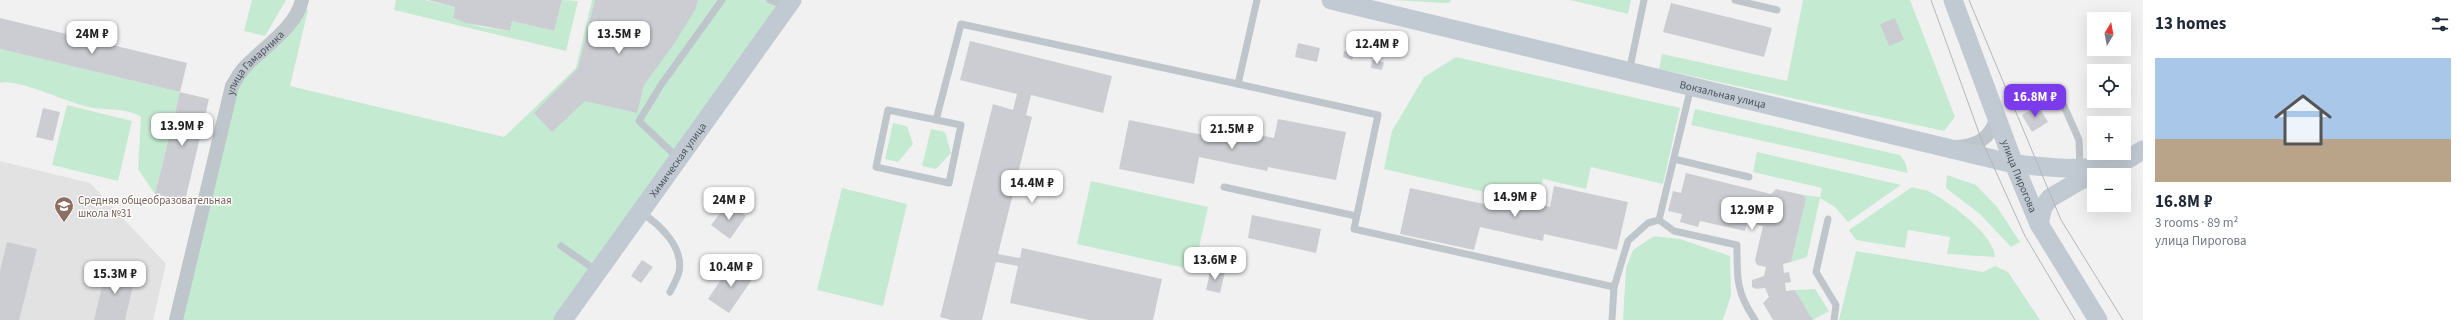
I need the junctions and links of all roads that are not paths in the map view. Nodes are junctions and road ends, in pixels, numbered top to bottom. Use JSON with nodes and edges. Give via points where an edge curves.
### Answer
{"nodes":[{"id":1,"x":302,"y":0,"type":"edge"},
{"id":2,"x":722,"y":0,"type":"edge"},
{"id":3,"x":770,"y":0,"type":"edge"},
{"id":4,"x":1257,"y":0,"type":"edge"},
{"id":5,"x":1331,"y":0,"type":"edge"},
{"id":6,"x":1644,"y":0,"type":"edge"},
{"id":7,"x":1735,"y":0,"type":"edge"},
{"id":8,"x":1953,"y":0,"type":"edge"},
{"id":9,"x":1358,"y":3,"type":"edge"},
{"id":10,"x":790,"y":4,"type":"edge"},
{"id":11,"x":1777,"y":10,"type":"dead end"},
{"id":12,"x":1629,"y":72,"type":"junction"},
{"id":13,"x":1238,"y":84,"type":"junction"},
{"id":14,"x":1691,"y":87,"type":"junction"},
{"id":15,"x":2064,"y":106,"type":"dead end"},
{"id":16,"x":1997,"y":116,"type":"junction"},
{"id":17,"x":936,"y":120,"type":"junction"},
{"id":18,"x":1939,"y":147,"type":"junction"},
{"id":19,"x":2143,"y":150,"type":"edge"},
{"id":20,"x":678,"y":158,"type":"junction"},
{"id":21,"x":1674,"y":159,"type":"junction"},
{"id":22,"x":2014,"y":164,"type":"junction"},
{"id":23,"x":2117,"y":164,"type":"junction"},
{"id":24,"x":2081,"y":169,"type":"junction"},
{"id":25,"x":1749,"y":177,"type":"dead end"},
{"id":26,"x":1224,"y":187,"type":"dead end"},
{"id":27,"x":640,"y":211,"type":"junction"},
{"id":28,"x":1356,"y":216,"type":"junction"},
{"id":29,"x":1828,"y":219,"type":"dead end"},
{"id":30,"x":1659,"y":220,"type":"junction"},
{"id":31,"x":2039,"y":224,"type":"junction"},
{"id":32,"x":561,"y":246,"type":"dead end"},
{"id":33,"x":597,"y":271,"type":"junction"},
{"id":34,"x":1614,"y":286,"type":"junction"},
{"id":35,"x":670,"y":292,"type":"dead end"},
{"id":36,"x":176,"y":320,"type":"edge"},
{"id":37,"x":563,"y":320,"type":"edge"},
{"id":38,"x":1612,"y":320,"type":"edge"},
{"id":39,"x":1755,"y":320,"type":"edge"},
{"id":40,"x":1834,"y":320,"type":"edge"},
{"id":41,"x":2098,"y":320,"type":"edge"}],
"edges":[{"from":1,"to":36,"type":"street","name":"улица Гамарника","via":[[296,15],[271,45],[244,68],[232,86]]},
{"from":2,"to":20,"type":"lane","via":[[661,85],[639,121]]},
{"from":3,"to":10,"type":"lane"},
{"from":4,"to":13,"type":"lane"},
{"from":5,"to":9,"type":"main road","name":"Вокзальная улица"},
{"from":6,"to":12,"type":"lane"},
{"from":7,"to":11,"type":"lane"},
{"from":8,"to":16,"type":"main road","name":"улица Пирогова"},
{"from":9,"to":12,"type":"main road","name":"Вокзальная улица"},
{"from":10,"to":20,"type":"main road","name":"Химическая улица"},
{"from":12,"to":14,"type":"main road","name":"Вокзальная улица"},
{"from":13,"to":17,"type":"lane","via":[[961,24]]},
{"from":13,"to":28,"type":"lane","via":[[1378,115]]},
{"from":14,"to":18,"type":"main road","name":"Вокзальная улица"},
{"from":14,"to":21,"type":"lane"},
{"from":15,"to":24,"type":"lane","via":[[2079,140]]},
{"from":16,"to":18,"type":"street","via":[[1994,129],[1982,141],[1966,146]]},
{"from":16,"to":22,"type":"main road","name":"улица Пирогова"},
{"from":17,"to":17,"type":"lane","via":[[961,125],[949,183],[876,167],[888,110]]},
{"from":18,"to":22,"type":"main road","name":"Вокзальная улица"},
{"from":19,"to":23,"type":"main road","name":"Вокзальная улица"},
{"from":20,"to":27,"type":"main road","name":"Химическая улица"},
{"from":21,"to":25,"type":"lane"},
{"from":21,"to":30,"type":"lane"},
{"from":22,"to":24,"type":"main road","name":"Вокзальная улица"},
{"from":22,"to":31,"type":"main road","name":"улица Пирогова"},
{"from":23,"to":24,"type":"main road","name":"Вокзальная улица"},
{"from":23,"to":31,"type":"main road","name":"Вокзальная улица","via":[[2078,180],[2050,198],[2042,207]]},
{"from":26,"to":28,"type":"lane"},
{"from":27,"to":33,"type":"main road","name":"Химическая улица"},
{"from":27,"to":35,"type":"lane","via":[[659,224],[680,259],[679,273]]},
{"from":28,"to":34,"type":"lane","via":[[1354,229]]},
{"from":29,"to":40,"type":"lane","via":[[1816,272],[1836,305]]},
{"from":30,"to":34,"type":"lane","via":[[1648,223],[1628,241]]},
{"from":30,"to":39,"type":"lane","via":[[1674,231],[1737,245],[1737,271],[1742,300]]},
{"from":31,"to":41,"type":"main road","name":"улица Пирогова"},
{"from":32,"to":33,"type":"lane"},
{"from":33,"to":37,"type":"main road","name":"Химическая улица"},
{"from":34,"to":38,"type":"lane"}]}
